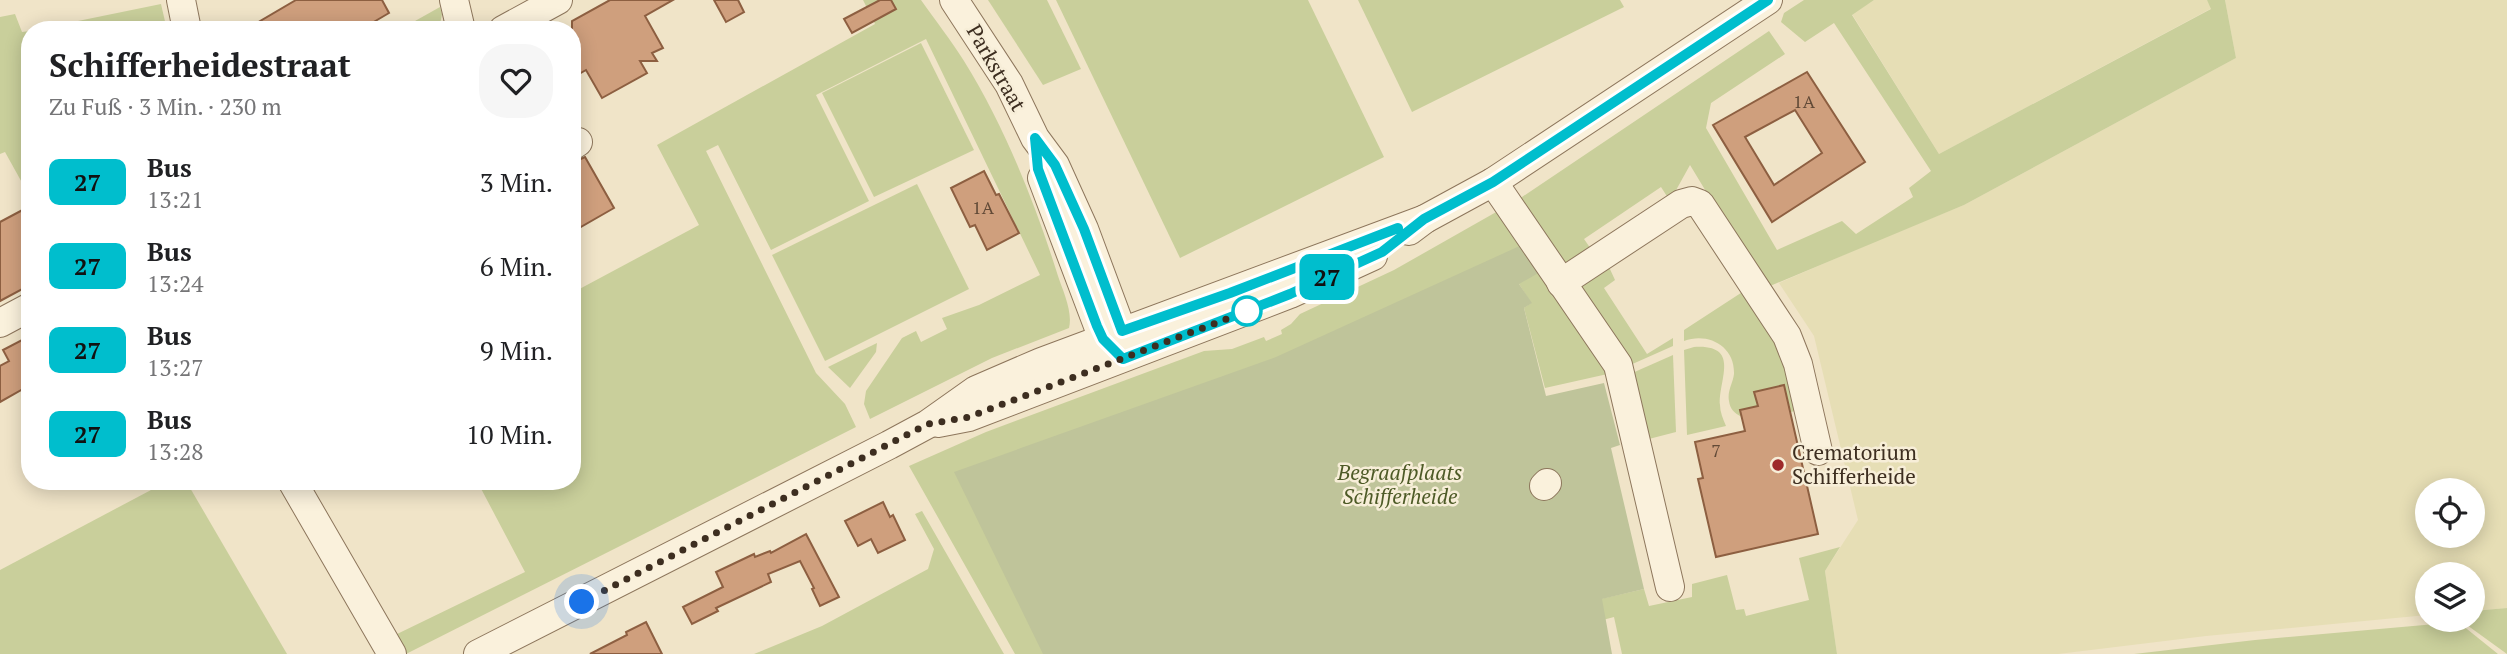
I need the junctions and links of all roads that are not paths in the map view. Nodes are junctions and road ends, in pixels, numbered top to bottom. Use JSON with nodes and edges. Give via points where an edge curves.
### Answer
{"nodes":[{"id":1,"x":181,"y":0,"type":"edge"},
{"id":2,"x":454,"y":0,"type":"edge"},
{"id":3,"x":558,"y":0,"type":"edge"},
{"id":4,"x":954,"y":0,"type":"edge"},
{"id":5,"x":1765,"y":2,"type":"edge"},
{"id":6,"x":185,"y":21,"type":"edge"},
{"id":7,"x":459,"y":21,"type":"edge"},
{"id":8,"x":520,"y":21,"type":"edge"},
{"id":9,"x":1493,"y":182,"type":"junction"},
{"id":10,"x":1561,"y":283,"type":"junction"},
{"id":11,"x":21,"y":312,"type":"edge"},
{"id":12,"x":0,"y":323,"type":"edge"},
{"id":13,"x":1116,"y":343,"type":"junction"},
{"id":14,"x":1818,"y":451,"type":"dead end"},
{"id":15,"x":297,"y":490,"type":"edge"},
{"id":16,"x":1670,"y":587,"type":"dead end"},
{"id":17,"x":392,"y":654,"type":"edge"},
{"id":18,"x":478,"y":654,"type":"edge"}],
"edges":[{"from":1,"to":6,"type":"street"},
{"from":2,"to":7,"type":"street"},
{"from":3,"to":8,"type":"street"},
{"from":4,"to":13,"type":"street","name":"Parkstraat","via":[[1009,84],[1035,138],[1038,169]]},
{"from":5,"to":9,"type":"street"},
{"from":9,"to":10,"type":"street"},
{"from":9,"to":13,"type":"street","via":[[1424,219],[1382,252],[1290,294]]},
{"from":10,"to":14,"type":"street","via":[[1681,204],[1700,204],[1787,336]]},
{"from":10,"to":16,"type":"street","via":[[1618,365]]},
{"from":11,"to":12,"type":"street"},
{"from":13,"to":18,"type":"street","via":[[976,390],[928,424]]},
{"from":15,"to":17,"type":"street"}]}
